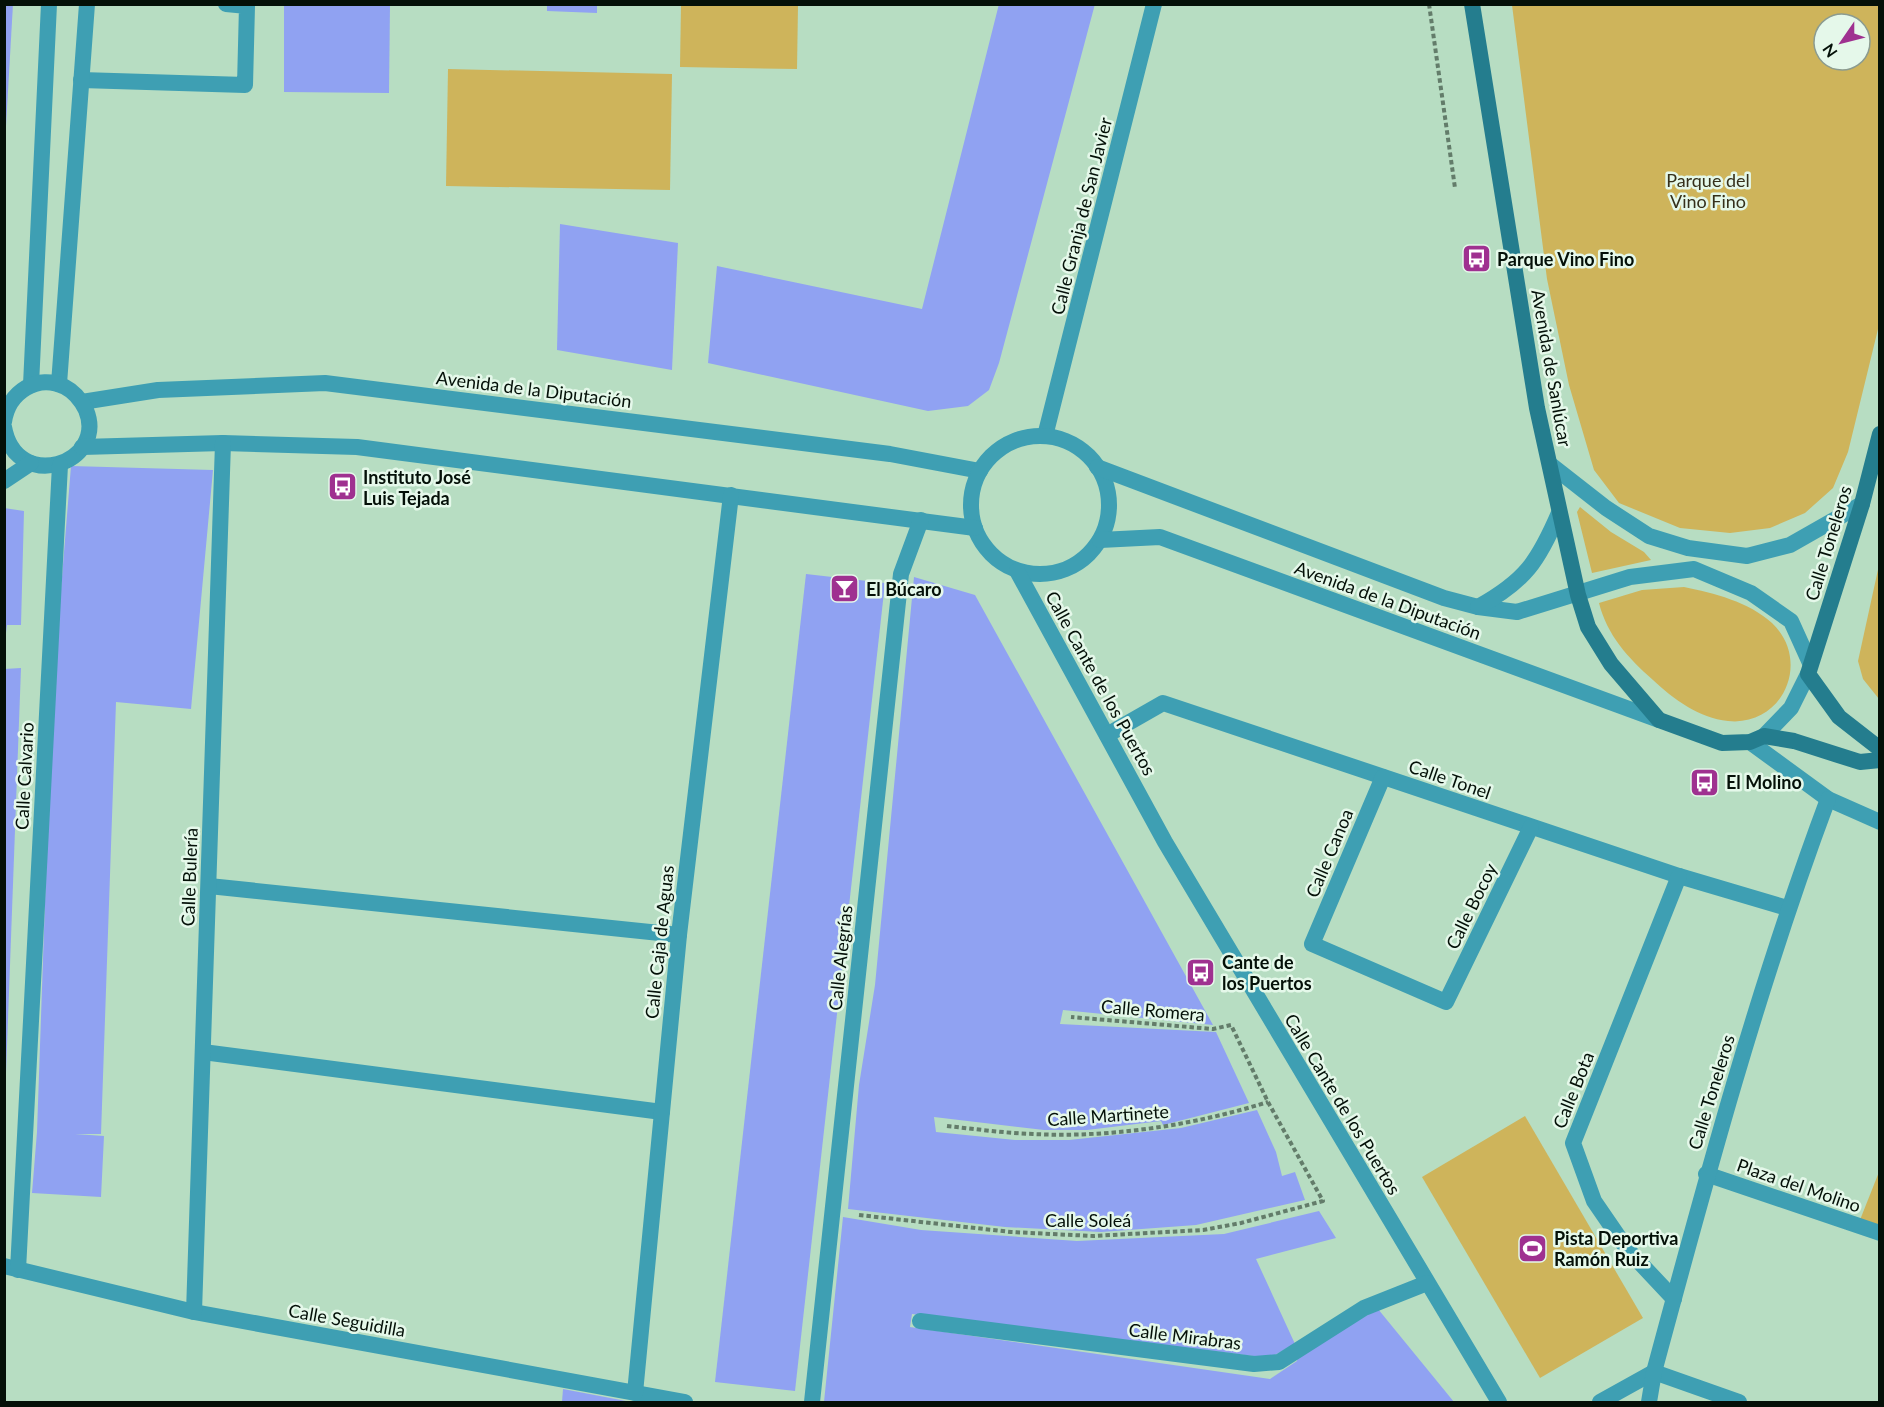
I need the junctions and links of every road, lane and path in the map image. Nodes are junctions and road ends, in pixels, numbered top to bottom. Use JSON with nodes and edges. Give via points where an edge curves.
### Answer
{"nodes":[{"id":1,"x":49,"y":4,"type":"edge"},
{"id":2,"x":87,"y":4,"type":"edge"},
{"id":3,"x":226,"y":4,"type":"edge"},
{"id":4,"x":1154,"y":4,"type":"edge"},
{"id":5,"x":1429,"y":4,"type":"edge"},
{"id":6,"x":1472,"y":4,"type":"edge"},
{"id":7,"x":81,"y":80,"type":"junction"},
{"id":8,"x":1455,"y":188,"type":"dead end"},
{"id":9,"x":59,"y":384,"type":"junction"},
{"id":10,"x":31,"y":385,"type":"junction"},
{"id":11,"x":82,"y":402,"type":"junction"},
{"id":12,"x":4,"y":422,"type":"edge"},
{"id":13,"x":4,"y":428,"type":"edge"},
{"id":14,"x":1880,"y":434,"type":"edge"},
{"id":15,"x":1045,"y":436,"type":"junction"},
{"id":16,"x":223,"y":444,"type":"junction"},
{"id":17,"x":82,"y":447,"type":"junction"},
{"id":18,"x":31,"y":463,"type":"junction"},
{"id":19,"x":60,"y":465,"type":"junction"},
{"id":20,"x":1551,"y":465,"type":"junction"},
{"id":21,"x":1097,"y":467,"type":"junction"},
{"id":22,"x":980,"y":471,"type":"junction"},
{"id":23,"x":4,"y":481,"type":"edge"},
{"id":24,"x":731,"y":495,"type":"junction"},
{"id":25,"x":1862,"y":504,"type":"junction"},
{"id":26,"x":1559,"y":513,"type":"junction"},
{"id":27,"x":921,"y":520,"type":"junction"},
{"id":28,"x":975,"y":528,"type":"junction"},
{"id":29,"x":1100,"y":540,"type":"junction"},
{"id":30,"x":1017,"y":571,"type":"junction"},
{"id":31,"x":1578,"y":595,"type":"junction"},
{"id":32,"x":1478,"y":607,"type":"junction"},
{"id":33,"x":1809,"y":668,"type":"junction"},
{"id":34,"x":1659,"y":720,"type":"junction"},
{"id":35,"x":1107,"y":735,"type":"junction"},
{"id":36,"x":1757,"y":739,"type":"junction"},
{"id":37,"x":1880,"y":749,"type":"edge"},
{"id":38,"x":1880,"y":760,"type":"edge"},
{"id":39,"x":1383,"y":777,"type":"junction"},
{"id":40,"x":1828,"y":799,"type":"junction"},
{"id":41,"x":1880,"y":822,"type":"edge"},
{"id":42,"x":1531,"y":826,"type":"junction"},
{"id":43,"x":1679,"y":876,"type":"junction"},
{"id":44,"x":208,"y":886,"type":"junction"},
{"id":45,"x":1787,"y":908,"type":"junction"},
{"id":46,"x":679,"y":935,"type":"junction"},
{"id":47,"x":1446,"y":1002,"type":"joint"},
{"id":48,"x":1071,"y":1017,"type":"dead end"},
{"id":49,"x":203,"y":1052,"type":"junction"},
{"id":50,"x":1268,"y":1102,"type":"junction"},
{"id":51,"x":662,"y":1112,"type":"junction"},
{"id":52,"x":947,"y":1126,"type":"dead end"},
{"id":53,"x":1706,"y":1174,"type":"junction"},
{"id":54,"x":850,"y":1214,"type":"dead end"},
{"id":55,"x":1880,"y":1233,"type":"edge"},
{"id":56,"x":11,"y":1268,"type":"edge"},
{"id":57,"x":1427,"y":1283,"type":"junction"},
{"id":58,"x":1674,"y":1299,"type":"junction"},
{"id":59,"x":194,"y":1312,"type":"junction"},
{"id":60,"x":920,"y":1321,"type":"dead end"},
{"id":61,"x":1654,"y":1372,"type":"junction"},
{"id":62,"x":635,"y":1394,"type":"junction"},
{"id":63,"x":685,"y":1402,"type":"edge"},
{"id":64,"x":812,"y":1402,"type":"edge"},
{"id":65,"x":1499,"y":1402,"type":"edge"},
{"id":66,"x":1600,"y":1402,"type":"edge"},
{"id":67,"x":1649,"y":1402,"type":"edge"},
{"id":68,"x":1739,"y":1402,"type":"edge"}],
"edges":[{"from":1,"to":10,"type":"street"},
{"from":2,"to":7,"type":"street"},
{"from":3,"to":7,"type":"street","via":[[247,6],[245,85]]},
{"from":4,"to":15,"type":"street","name":"Calle Granja de San Javier"},
{"from":5,"to":8,"type":"path"},
{"from":6,"to":20,"type":"main road","name":"Avenida de Sanlúcar","via":[[1537,408]]},
{"from":7,"to":9,"type":"street"},
{"from":9,"to":10,"type":"street","via":[[44,381]]},
{"from":9,"to":11,"type":"street","via":[[72,390]]},
{"from":10,"to":12,"type":"street","via":[[11,401]]},
{"from":11,"to":17,"type":"street","via":[[88,432]]},
{"from":11,"to":22,"type":"street","name":"Avenida de la Diputación","via":[[158,390],[325,384],[890,454]]},
{"from":13,"to":18,"type":"street","via":[[12,448]]},
{"from":14,"to":25,"type":"main road","name":"Calle Toneleros"},
{"from":15,"to":21,"type":"street","via":[[1083,451]]},
{"from":15,"to":22,"type":"street","via":[[1025,437],[1007,444],[991,455]]},
{"from":16,"to":17,"type":"street"},
{"from":16,"to":24,"type":"street","via":[[357,447]]},
{"from":16,"to":44,"type":"street","name":"Calle Bulería"},
{"from":17,"to":19,"type":"street"},
{"from":18,"to":19,"type":"street"},
{"from":18,"to":23,"type":"street"},
{"from":19,"to":56,"type":"street","name":"Calle Calvario"},
{"from":20,"to":25,"type":"street","via":[[1649,536],[1688,548],[1746,556],[1790,545]]},
{"from":20,"to":26,"type":"main road","name":"Avenida de Sanlúcar"},
{"from":21,"to":29,"type":"street","via":[[1108,490],[1108,516]]},
{"from":21,"to":32,"type":"street","name":"Avenida de la Diputación","via":[[1435,595]]},
{"from":22,"to":28,"type":"street","via":[[971,499]]},
{"from":24,"to":27,"type":"street"},
{"from":24,"to":46,"type":"street","name":"Calle Caja de Aguas"},
{"from":25,"to":33,"type":"main road","name":"Calle Toneleros"},
{"from":26,"to":31,"type":"main road","name":"Avenida de Sanlúcar"},
{"from":26,"to":32,"type":"street","name":"Avenida de la Diputación","via":[[1541,555],[1510,589]]},
{"from":27,"to":28,"type":"street"},
{"from":27,"to":64,"type":"street","name":"Calle Alegrías","via":[[901,574]]},
{"from":28,"to":30,"type":"street","via":[[992,554]]},
{"from":29,"to":30,"type":"street","via":[[1085,558],[1064,571],[1041,575]]},
{"from":29,"to":34,"type":"street","name":"Avenida de la Diputación","via":[[1160,537]]},
{"from":30,"to":35,"type":"street","name":"Calle Cante de los Puertos"},
{"from":31,"to":32,"type":"street","name":"Avenida de la Diputación","via":[[1517,612]]},
{"from":31,"to":33,"type":"street","via":[[1630,576],[1694,569],[1751,593],[1791,621]]},
{"from":31,"to":34,"type":"main road","name":"Avenida de Sanlúcar","via":[[1588,627],[1601,650]]},
{"from":33,"to":36,"type":"street","via":[[1791,708]]},
{"from":33,"to":37,"type":"main road","via":[[1839,717]]},
{"from":34,"to":36,"type":"main road","via":[[1722,743]]},
{"from":35,"to":39,"type":"street","name":"Calle Tonel","via":[[1163,703]]},
{"from":35,"to":57,"type":"street","name":"Calle Cante de los Puertos","via":[[1165,842]]},
{"from":36,"to":38,"type":"main road","via":[[1794,741],[1860,762]]},
{"from":36,"to":40,"type":"street"},
{"from":39,"to":42,"type":"street","name":"Calle Tonel"},
{"from":39,"to":47,"type":"street","name":"Calle Canoa","via":[[1312,944]]},
{"from":40,"to":41,"type":"street"},
{"from":40,"to":45,"type":"street","name":"Calle Toneleros"},
{"from":42,"to":43,"type":"street","name":"Calle Tonel"},
{"from":42,"to":47,"type":"street","name":"Calle Bocoy"},
{"from":43,"to":45,"type":"street","name":"Calle Tonel"},
{"from":43,"to":58,"type":"street","name":"Calle Bota","via":[[1573,1143],[1594,1201],[1627,1249]]},
{"from":44,"to":46,"type":"street"},
{"from":44,"to":49,"type":"street","name":"Calle Bulería"},
{"from":45,"to":53,"type":"street","name":"Calle Toneleros"},
{"from":46,"to":51,"type":"street","name":"Calle Caja de Aguas"},
{"from":48,"to":50,"type":"path","name":"Calle Romera","via":[[1213,1029],[1231,1025]]},
{"from":49,"to":51,"type":"street"},
{"from":49,"to":59,"type":"street","name":"Calle Bulería"},
{"from":50,"to":52,"type":"path","name":"Calle Martinete","via":[[1166,1126],[1076,1134]]},
{"from":50,"to":54,"type":"path","name":"Calle Soleá","via":[[1323,1201],[1203,1230],[1093,1236],[1011,1232]]},
{"from":51,"to":62,"type":"street","name":"Calle Caja de Aguas"},
{"from":53,"to":55,"type":"street","name":"Plaza del Molino"},
{"from":53,"to":58,"type":"street","name":"Calle Toneleros"},
{"from":56,"to":59,"type":"street","name":"Calle Seguidilla"},
{"from":57,"to":60,"type":"street","name":"Calle Mirabras","via":[[1364,1308],[1280,1362],[1254,1364]]},
{"from":57,"to":65,"type":"street","name":"Calle Cante de los Puertos"},
{"from":58,"to":61,"type":"street","name":"Calle Toneleros"},
{"from":59,"to":62,"type":"street","name":"Calle Seguidilla"},
{"from":61,"to":66,"type":"street"},
{"from":61,"to":67,"type":"street","name":"Calle Toneleros"},
{"from":61,"to":68,"type":"street"},
{"from":62,"to":63,"type":"street","name":"Calle Seguidilla"}]}
